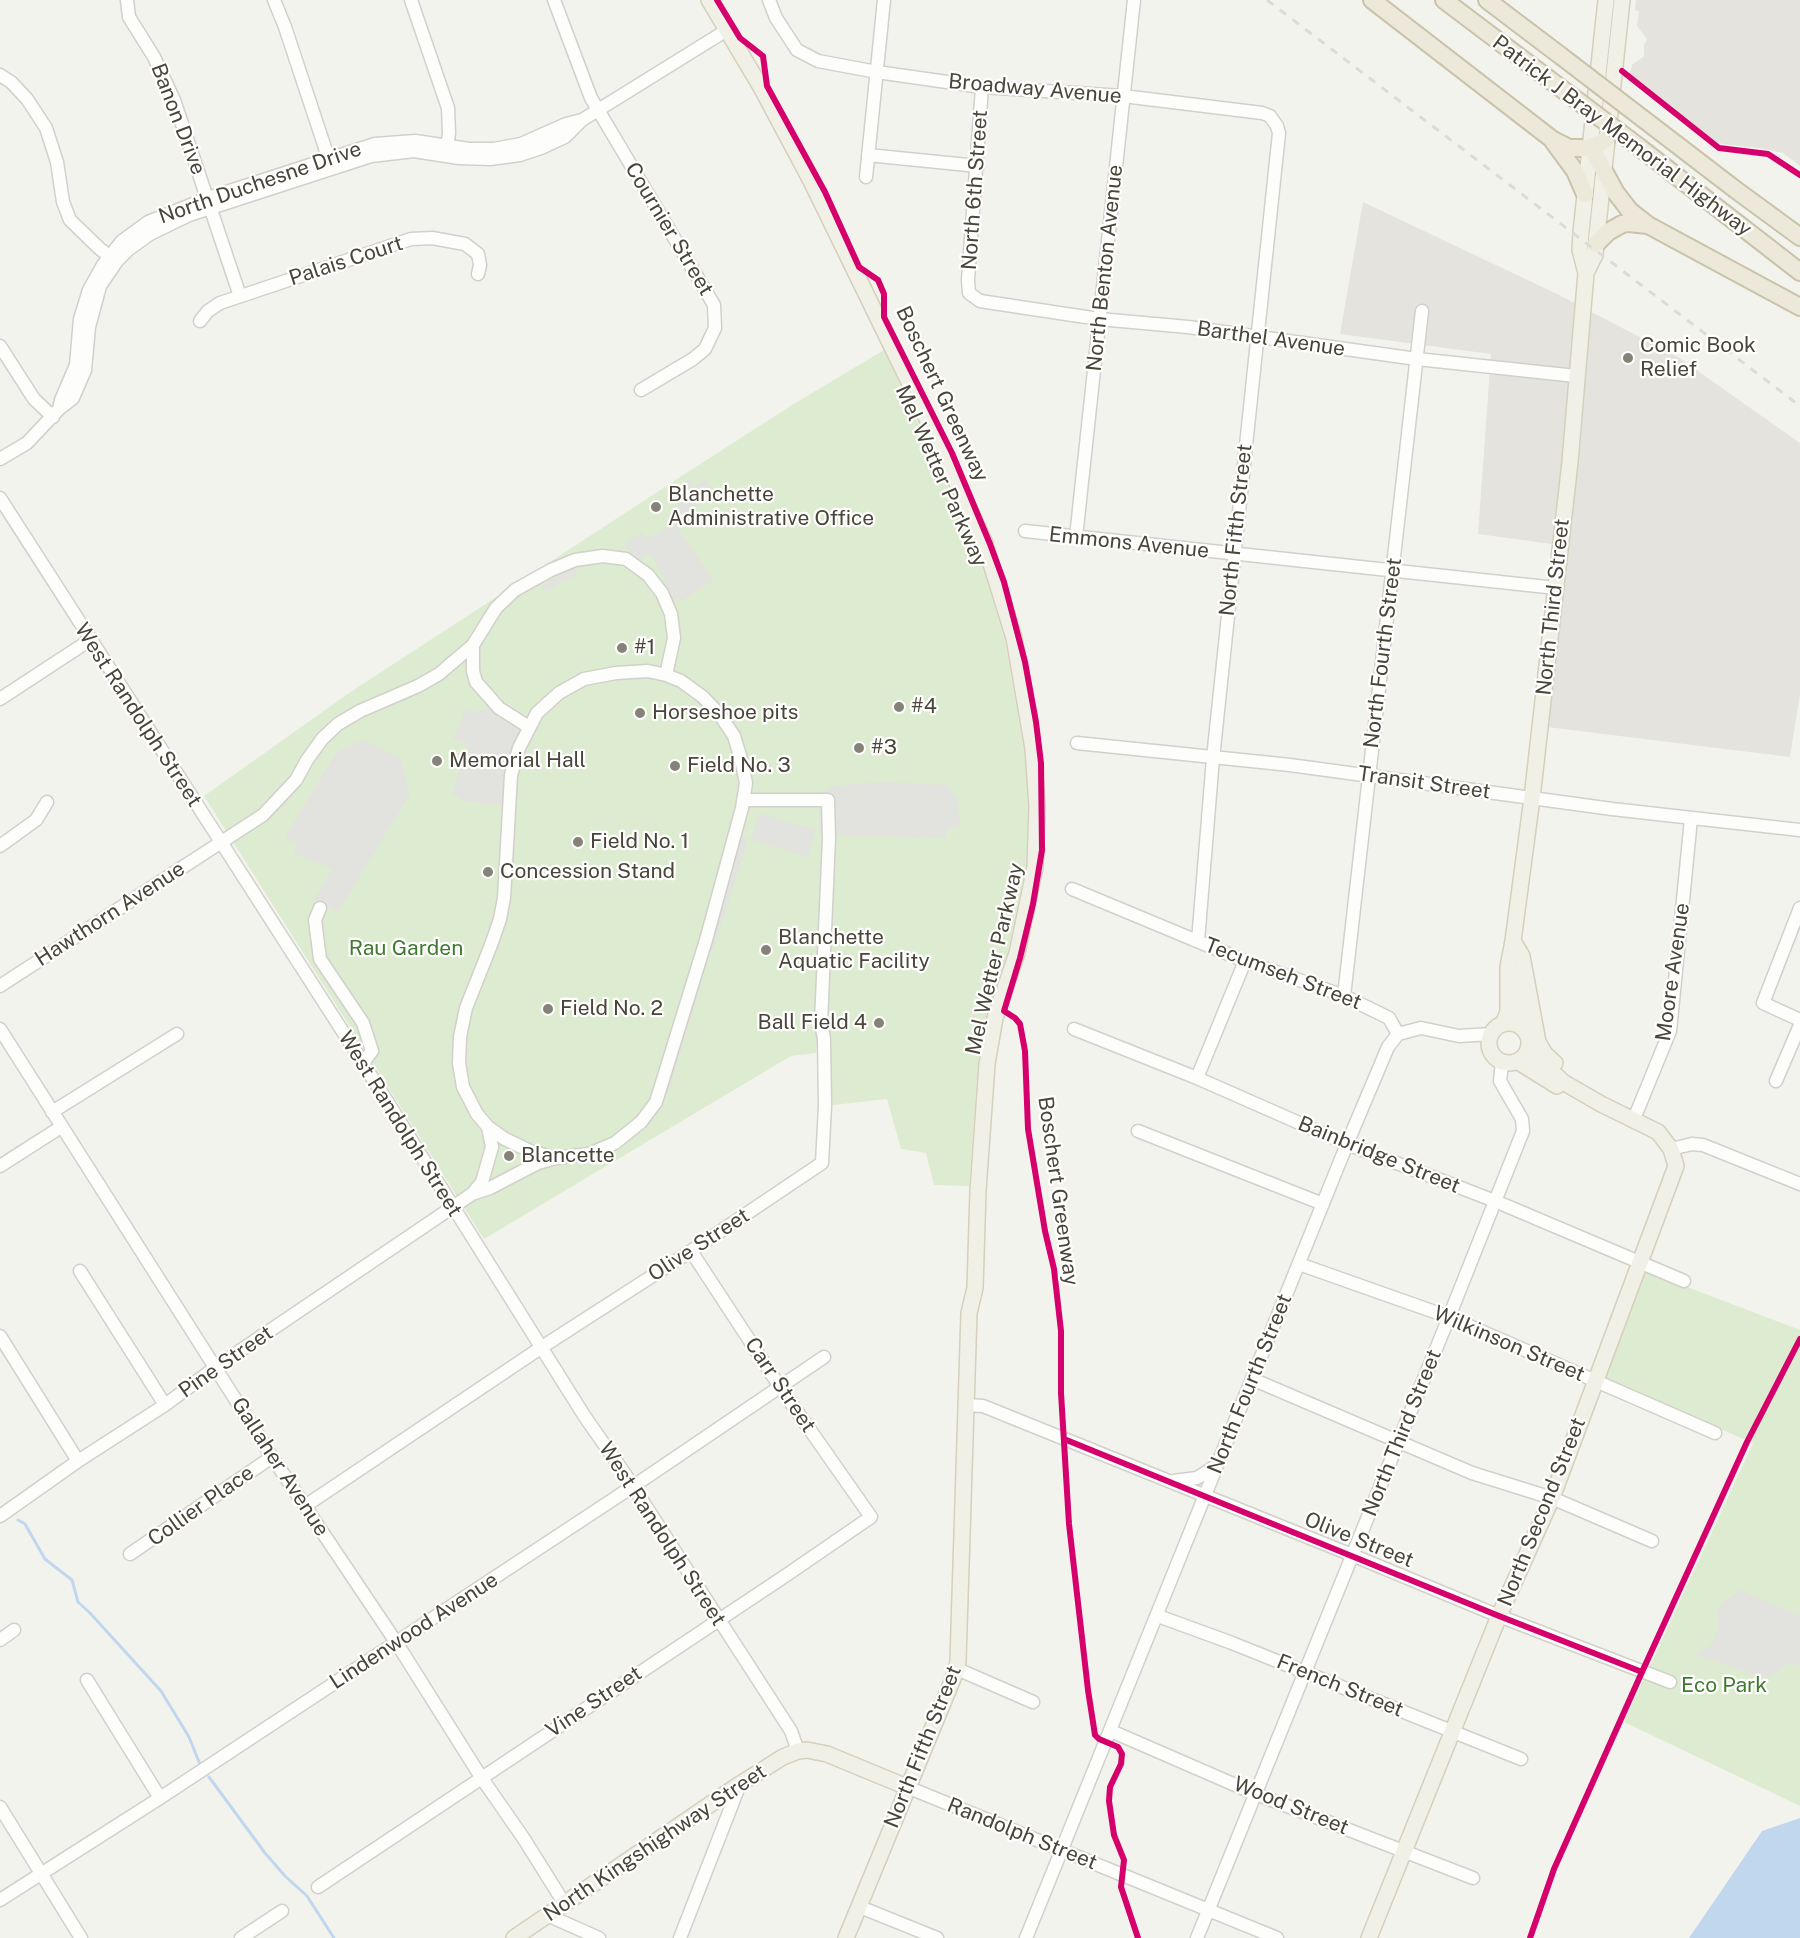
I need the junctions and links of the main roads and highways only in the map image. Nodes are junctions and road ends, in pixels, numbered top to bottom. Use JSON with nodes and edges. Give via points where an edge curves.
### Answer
{"nodes":[{"id":1,"x":698,"y":0,"type":"edge"},
{"id":2,"x":709,"y":0,"type":"edge"},
{"id":3,"x":1372,"y":0,"type":"edge"},
{"id":4,"x":1444,"y":0,"type":"edge"},
{"id":5,"x":1486,"y":0,"type":"edge"},
{"id":6,"x":1501,"y":0,"type":"edge"},
{"id":7,"x":1606,"y":0,"type":"edge"},
{"id":8,"x":1622,"y":0,"type":"edge"},
{"id":9,"x":1527,"y":30,"type":"junction"},
{"id":10,"x":723,"y":33,"type":"junction"},
{"id":11,"x":1607,"y":138,"type":"junction"},
{"id":12,"x":1553,"y":140,"type":"junction"},
{"id":13,"x":1591,"y":147,"type":"junction"},
{"id":14,"x":1603,"y":172,"type":"junction"},
{"id":15,"x":1585,"y":194,"type":"junction"},
{"id":16,"x":1648,"y":225,"type":"junction"},
{"id":17,"x":1800,"y":237,"type":"edge"},
{"id":18,"x":1596,"y":244,"type":"junction"},
{"id":19,"x":1800,"y":272,"type":"edge"},
{"id":20,"x":1586,"y":273,"type":"junction"},
{"id":21,"x":1800,"y":307,"type":"edge"},
{"id":22,"x":1513,"y":941,"type":"junction"},
{"id":23,"x":1522,"y":1028,"type":"junction"},
{"id":24,"x":1497,"y":1029,"type":"junction"},
{"id":25,"x":1533,"y":1046,"type":"junction"},
{"id":26,"x":1510,"y":1062,"type":"junction"},
{"id":27,"x":1601,"y":1104,"type":"junction"},
{"id":28,"x":966,"y":1405,"type":"joint"},
{"id":29,"x":798,"y":1751,"type":"joint"},
{"id":30,"x":907,"y":1787,"type":"junction"},
{"id":31,"x":514,"y":1938,"type":"edge"},
{"id":32,"x":846,"y":1938,"type":"edge"},
{"id":33,"x":1369,"y":1938,"type":"edge"}],
"edges":[{"from":1,"to":10,"type":"main road","name":"Mel Wetter Parkway"},
{"from":2,"to":10,"type":"main road","name":"Mel Wetter Parkway"},
{"from":3,"to":12,"type":"highway"},
{"from":4,"to":19,"type":"highway","name":"Patrick J Bray Memorial Highway","bridge":true},
{"from":5,"to":9,"type":"highway","name":"Patrick J Bray Memorial Highway"},
{"from":6,"to":9,"type":"highway"},
{"from":7,"to":13,"type":"main road","name":"North Third Street"},
{"from":8,"to":11,"type":"main road","name":"North Third Street"},
{"from":9,"to":17,"type":"highway","name":"Patrick J Bray Memorial Highway","bridge":true},
{"from":10,"to":28,"type":"main road","name":"Mel Wetter Parkway","via":[[803,185],[976,544],[1005,640],[1025,761],[1029,806],[1026,866],[1008,951],[987,1016],[969,1190]]},
{"from":11,"to":13,"type":"highway"},
{"from":11,"to":14,"type":"main road","name":"North Third Street"},
{"from":12,"to":13,"type":"highway","via":[[1569,147]]},
{"from":12,"to":15,"type":"highway","via":[[1575,171]]},
{"from":13,"to":14,"type":"highway"},
{"from":13,"to":15,"type":"main road","name":"North Third Street"},
{"from":14,"to":16,"type":"highway","via":[[1622,201]]},
{"from":14,"to":18,"type":"main road","name":"North Third Street"},
{"from":15,"to":20,"type":"main road","name":"North Third Street","via":[[1580,250]]},
{"from":16,"to":18,"type":"highway","via":[[1622,224]]},
{"from":16,"to":21,"type":"highway"},
{"from":18,"to":20,"type":"main road","name":"North Third Street"},
{"from":20,"to":22,"type":"main road","name":"North Third Street","via":[[1570,462]]},
{"from":22,"to":23,"type":"main road","name":"North Third Street"},
{"from":22,"to":24,"type":"main road","name":"North Third Street","via":[[1508,967],[1508,1012]]},
{"from":22,"to":25,"type":"main road","via":[[1522,956]]},
{"from":23,"to":24,"type":"main road","via":[[1513,1024]]},
{"from":23,"to":25,"type":"main road","name":"North Third Street"},
{"from":24,"to":26,"type":"main road","name":"North Third Street","via":[[1489,1042],[1490,1050],[1495,1058]]},
{"from":25,"to":26,"type":"main road","via":[[1524,1056]]},
{"from":25,"to":27,"type":"main road","via":[[1563,1082]]},
{"from":26,"to":27,"type":"main road","via":[[1572,1096]]},
{"from":27,"to":33,"type":"main road","name":"North Second Street","via":[[1658,1132],[1671,1149],[1676,1166],[1552,1498],[1499,1616]]},
{"from":28,"to":30,"type":"main road","name":"North Fifth Street","via":[[957,1669]]},
{"from":29,"to":30,"type":"main road","name":"Randolph Street","via":[[827,1754]]},
{"from":29,"to":31,"type":"main road","name":"North Kingshighway Street","via":[[740,1784]]},
{"from":30,"to":32,"type":"main road","name":"North Fifth Street"}]}
